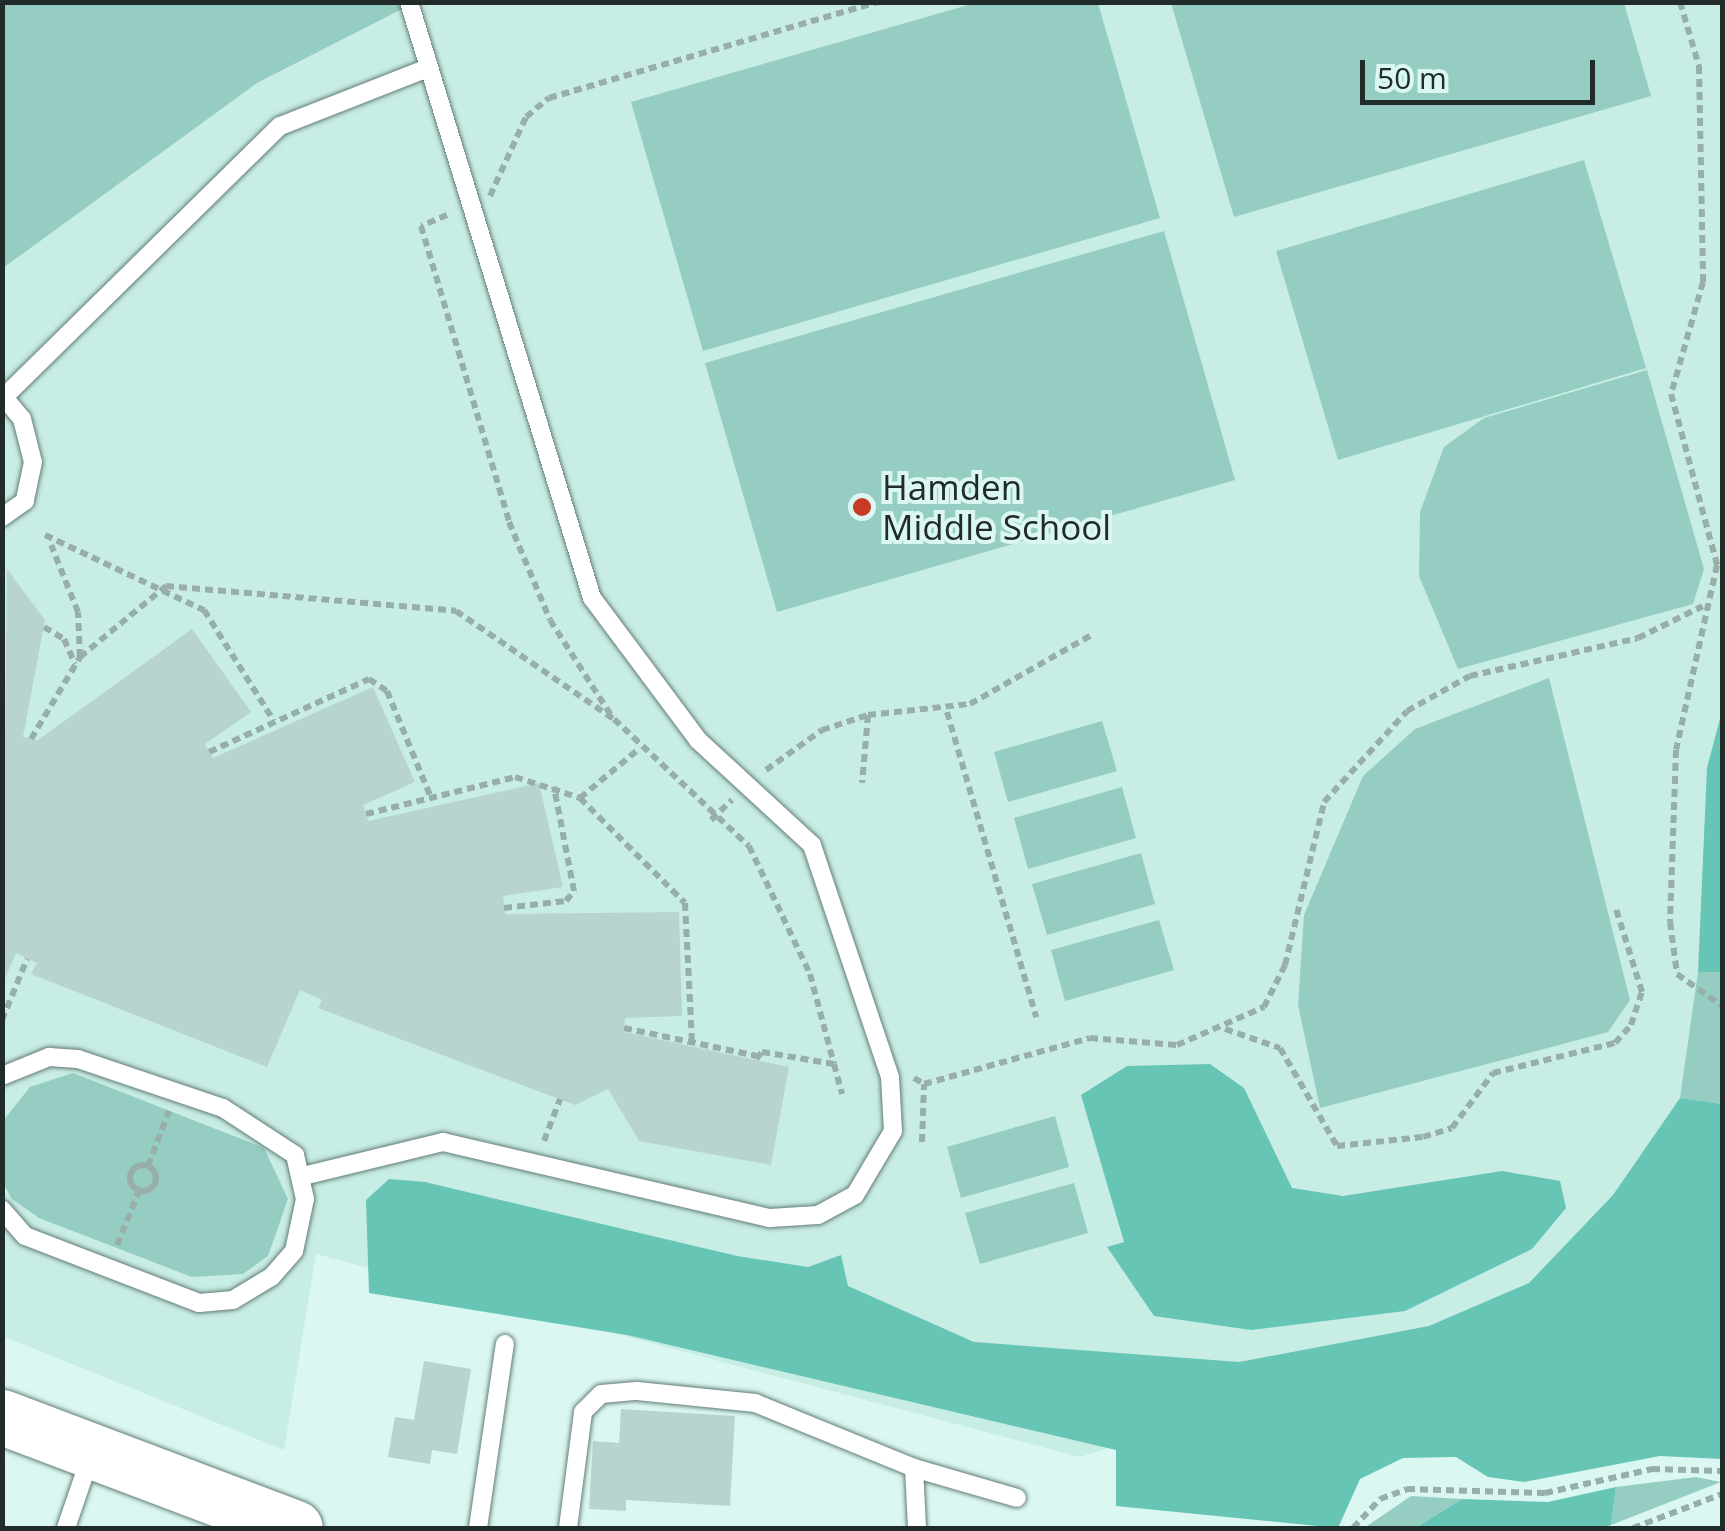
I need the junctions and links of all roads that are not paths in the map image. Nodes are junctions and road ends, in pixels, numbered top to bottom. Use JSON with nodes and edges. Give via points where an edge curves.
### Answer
{"nodes":[{"id":1,"x":409,"y":2,"type":"edge"},
{"id":2,"x":428,"y":68,"type":"junction"},
{"id":3,"x":4,"y":396,"type":"edge"},
{"id":4,"x":2,"y":518,"type":"edge"},
{"id":5,"x":2,"y":1076,"type":"edge"},
{"id":6,"x":303,"y":1176,"type":"junction"},
{"id":7,"x":2,"y":1210,"type":"edge"},
{"id":8,"x":505,"y":1344,"type":"dead end"},
{"id":9,"x":2,"y":1417,"type":"edge"},
{"id":10,"x":91,"y":1455,"type":"junction"},
{"id":11,"x":914,"y":1468,"type":"junction"},
{"id":12,"x":1017,"y":1498,"type":"dead end"},
{"id":13,"x":269,"y":1524,"type":"edge"},
{"id":14,"x":66,"y":1528,"type":"edge"},
{"id":15,"x":478,"y":1528,"type":"edge"},
{"id":16,"x":568,"y":1528,"type":"edge"},
{"id":17,"x":918,"y":1528,"type":"edge"}],
"edges":[{"from":1,"to":2,"type":"lane"},
{"from":2,"to":3,"type":"lane","via":[[280,126]]},
{"from":2,"to":6,"type":"lane","via":[[592,598],[698,740],[812,845],[890,1077],[893,1131],[855,1195],[818,1215],[770,1218],[443,1142]]},
{"from":3,"to":4,"type":"lane","via":[[34,462],[25,501]]},
{"from":5,"to":6,"type":"lane","via":[[49,1058],[78,1060],[272,1133]]},
{"from":6,"to":7,"type":"lane","via":[[294,1251],[233,1300],[199,1303],[25,1236]]},
{"from":8,"to":15,"type":"lane"},
{"from":9,"to":10,"type":"main road"},
{"from":10,"to":13,"type":"main road"},
{"from":10,"to":14,"type":"lane"},
{"from":11,"to":12,"type":"lane"},
{"from":11,"to":16,"type":"lane","via":[[755,1403],[601,1394],[582,1412]]},
{"from":11,"to":17,"type":"lane"}]}
